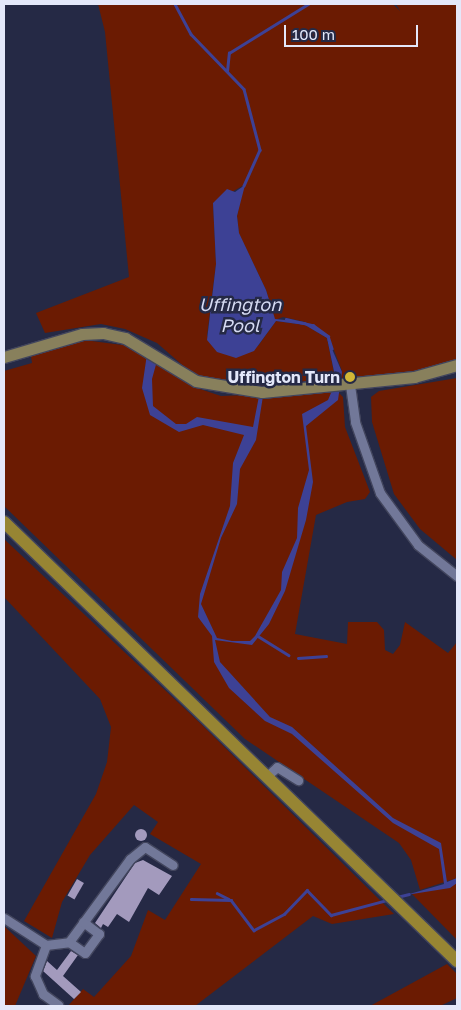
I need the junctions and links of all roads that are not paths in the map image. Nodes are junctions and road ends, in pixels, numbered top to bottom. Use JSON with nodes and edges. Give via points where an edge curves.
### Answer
{"nodes":[{"id":1,"x":4,"y":357,"type":"edge"},
{"id":2,"x":457,"y":364,"type":"edge"},
{"id":3,"x":347,"y":385,"type":"junction"},
{"id":4,"x":4,"y":522,"type":"edge"},
{"id":5,"x":457,"y":576,"type":"edge"},
{"id":6,"x":267,"y":776,"type":"junction"},
{"id":7,"x":298,"y":780,"type":"dead end"},
{"id":8,"x":173,"y":864,"type":"dead end"},
{"id":9,"x":4,"y":918,"type":"edge"},
{"id":10,"x":83,"y":922,"type":"junction"},
{"id":11,"x":69,"y":942,"type":"junction"},
{"id":12,"x":46,"y":945,"type":"junction"},
{"id":13,"x":457,"y":961,"type":"edge"},
{"id":14,"x":58,"y":1005,"type":"edge"}],
"edges":[{"from":1,"to":3,"type":"main road","via":[[82,334],[103,333],[125,338],[196,382],[262,392]]},
{"from":2,"to":3,"type":"main road","via":[[414,378]]},
{"from":3,"to":5,"type":"street","via":[[355,422],[380,493],[418,545]]},
{"from":4,"to":6,"type":"highway"},
{"from":6,"to":7,"type":"street","via":[[277,767]]},
{"from":6,"to":13,"type":"highway"},
{"from":8,"to":10,"type":"street","via":[[145,847],[130,859]]},
{"from":9,"to":12,"type":"street"},
{"from":10,"to":11,"type":"street"},
{"from":10,"to":11,"type":"street","via":[[99,934],[85,953]]},
{"from":11,"to":12,"type":"street"},
{"from":12,"to":14,"type":"street","via":[[35,976],[43,994]]}]}
